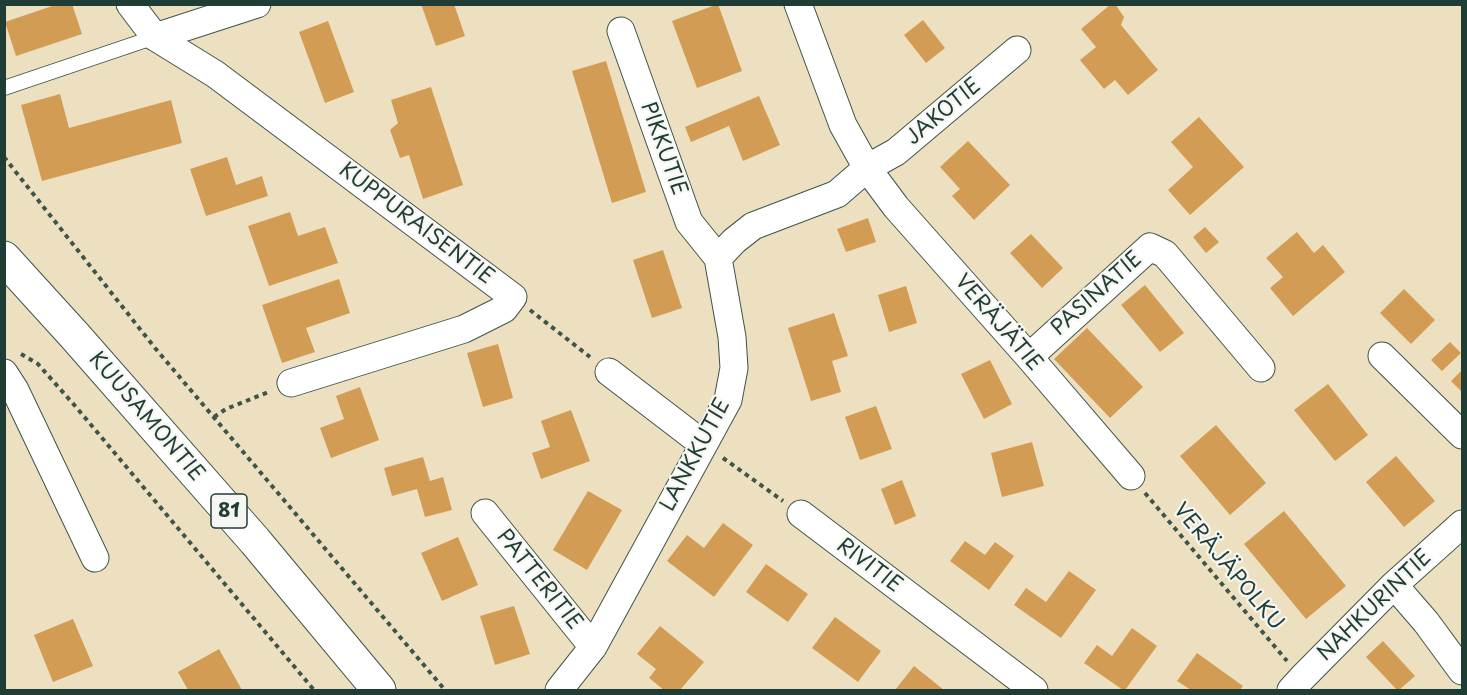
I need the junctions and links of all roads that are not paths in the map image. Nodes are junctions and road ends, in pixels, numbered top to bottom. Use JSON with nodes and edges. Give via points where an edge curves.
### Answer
{"nodes":[{"id":1,"x":130,"y":4,"type":"edge"},
{"id":2,"x":257,"y":4,"type":"edge"},
{"id":3,"x":798,"y":4,"type":"edge"},
{"id":4,"x":621,"y":31,"type":"dead end"},
{"id":5,"x":155,"y":37,"type":"junction"},
{"id":6,"x":1017,"y":50,"type":"dead end"},
{"id":7,"x":4,"y":88,"type":"edge"},
{"id":8,"x":867,"y":168,"type":"junction"},
{"id":9,"x":4,"y":232,"type":"edge"},
{"id":10,"x":4,"y":258,"type":"edge"},
{"id":11,"x":718,"y":258,"type":"junction"},
{"id":12,"x":75,"y":336,"type":"junction"},
{"id":13,"x":1382,"y":356,"type":"dead end"},
{"id":14,"x":1029,"y":357,"type":"junction"},
{"id":15,"x":9,"y":361,"type":"edge"},
{"id":16,"x":1261,"y":368,"type":"dead end"},
{"id":17,"x":609,"y":372,"type":"road end"},
{"id":18,"x":291,"y":383,"type":"road end"},
{"id":19,"x":1462,"y":435,"type":"edge"},
{"id":20,"x":703,"y":444,"type":"junction"},
{"id":21,"x":1131,"y":476,"type":"road end"},
{"id":22,"x":485,"y":513,"type":"dead end"},
{"id":23,"x":801,"y":514,"type":"road end"},
{"id":24,"x":1462,"y":524,"type":"edge"},
{"id":25,"x":95,"y":558,"type":"dead end"},
{"id":26,"x":1394,"y":585,"type":"junction"},
{"id":27,"x":593,"y":647,"type":"junction"},
{"id":28,"x":1462,"y":671,"type":"edge"},
{"id":29,"x":1296,"y":684,"type":"edge"},
{"id":30,"x":379,"y":690,"type":"edge"},
{"id":31,"x":559,"y":690,"type":"edge"},
{"id":32,"x":1034,"y":690,"type":"edge"}],
"edges":[{"from":1,"to":5,"type":"street","name":"KUPPURAISENTIE"},
{"from":2,"to":5,"type":"street"},
{"from":3,"to":8,"type":"street","via":[[843,125]]},
{"from":4,"to":11,"type":"street","name":"PIKKUTIE","via":[[689,222]]},
{"from":5,"to":7,"type":"lane"},
{"from":5,"to":18,"type":"street","name":"KUPPURAISENTIE","via":[[215,74],[513,297],[504,309],[464,329]]},
{"from":6,"to":8,"type":"street","name":"JAKOTIE","via":[[896,152]]},
{"from":8,"to":11,"type":"street","via":[[837,194],[753,226]]},
{"from":8,"to":14,"type":"street","name":"VERÄJÄTIE","via":[[896,207]]},
{"from":9,"to":12,"type":"main road","name":"KUUSAMONTIE","number":"81"},
{"from":10,"to":12,"type":"main road","name":"KUUSAMONTIE","number":"81"},
{"from":11,"to":20,"type":"street","name":"LANKKUTIE","via":[[734,368],[728,400]]},
{"from":12,"to":30,"type":"main road","name":"KUUSAMONTIE","number":"81","via":[[255,541]]},
{"from":13,"to":19,"type":"street"},
{"from":14,"to":16,"type":"street","name":"PASINATIE","via":[[1150,247],[1165,255]]},
{"from":14,"to":21,"type":"street","name":"VERÄJÄTIE"},
{"from":15,"to":25,"type":"street","via":[[15,390]]},
{"from":17,"to":20,"type":"street"},
{"from":20,"to":27,"type":"street","name":"LANKKUTIE"},
{"from":22,"to":27,"type":"street","name":"PATTERITIE"},
{"from":23,"to":32,"type":"street","name":"RIVITIE"},
{"from":24,"to":26,"type":"street","name":"NAHKURINTIE"},
{"from":26,"to":28,"type":"street"},
{"from":26,"to":29,"type":"street","name":"NAHKURINTIE"},
{"from":27,"to":31,"type":"street","name":"LANKKUTIE"}]}
